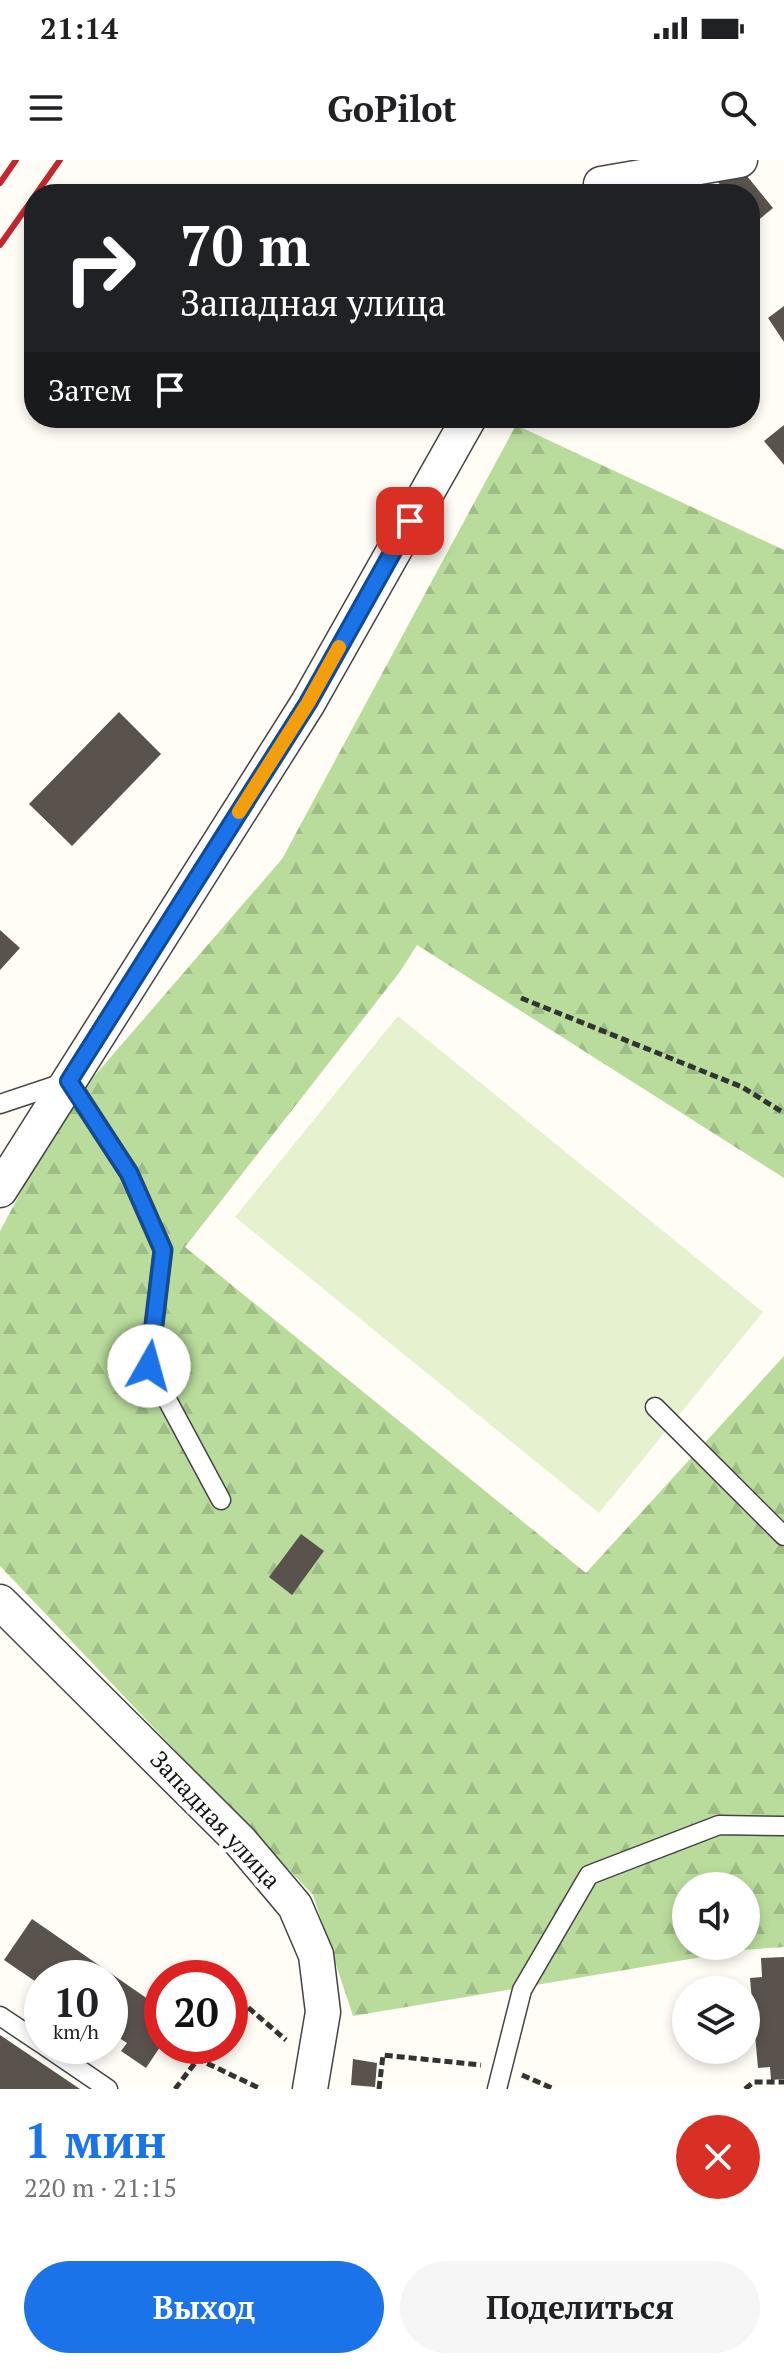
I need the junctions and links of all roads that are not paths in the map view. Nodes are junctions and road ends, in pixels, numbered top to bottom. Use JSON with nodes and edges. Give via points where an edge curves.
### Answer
{"nodes":[{"id":1,"x":740,"y":160,"type":"edge"},
{"id":2,"x":603,"y":179,"type":"edge"},
{"id":3,"x":463,"y":428,"type":"edge"},
{"id":4,"x":69,"y":1081,"type":"junction"},
{"id":5,"x":0,"y":1104,"type":"edge"},
{"id":6,"x":0,"y":1190,"type":"edge"},
{"id":7,"x":655,"y":1407,"type":"dead end"},
{"id":8,"x":221,"y":1500,"type":"dead end"},
{"id":9,"x":784,"y":1536,"type":"edge"},
{"id":10,"x":0,"y":1602,"type":"edge"},
{"id":11,"x":784,"y":1826,"type":"edge"},
{"id":12,"x":0,"y":2016,"type":"edge"},
{"id":13,"x":24,"y":2032,"type":"edge"},
{"id":14,"x":71,"y":2064,"type":"edge"},
{"id":15,"x":108,"y":2089,"type":"edge"},
{"id":16,"x":310,"y":2089,"type":"edge"},
{"id":17,"x":497,"y":2089,"type":"edge"}],
"edges":[{"from":1,"to":2,"type":"street"},
{"from":3,"to":4,"type":"street","via":[[308,703]]},
{"from":4,"to":5,"type":"lane"},
{"from":4,"to":6,"type":"street"},
{"from":4,"to":8,"type":"lane","via":[[129,1173],[163,1250],[149,1366]]},
{"from":7,"to":9,"type":"lane"},
{"from":10,"to":16,"type":"street","name":"Западная улица","via":[[240,1841],[295,1906],[316,1955],[323,2012]]},
{"from":11,"to":17,"type":"lane","via":[[719,1825],[589,1875],[522,1990]]},
{"from":12,"to":13,"type":"lane"},
{"from":14,"to":15,"type":"lane"}]}
